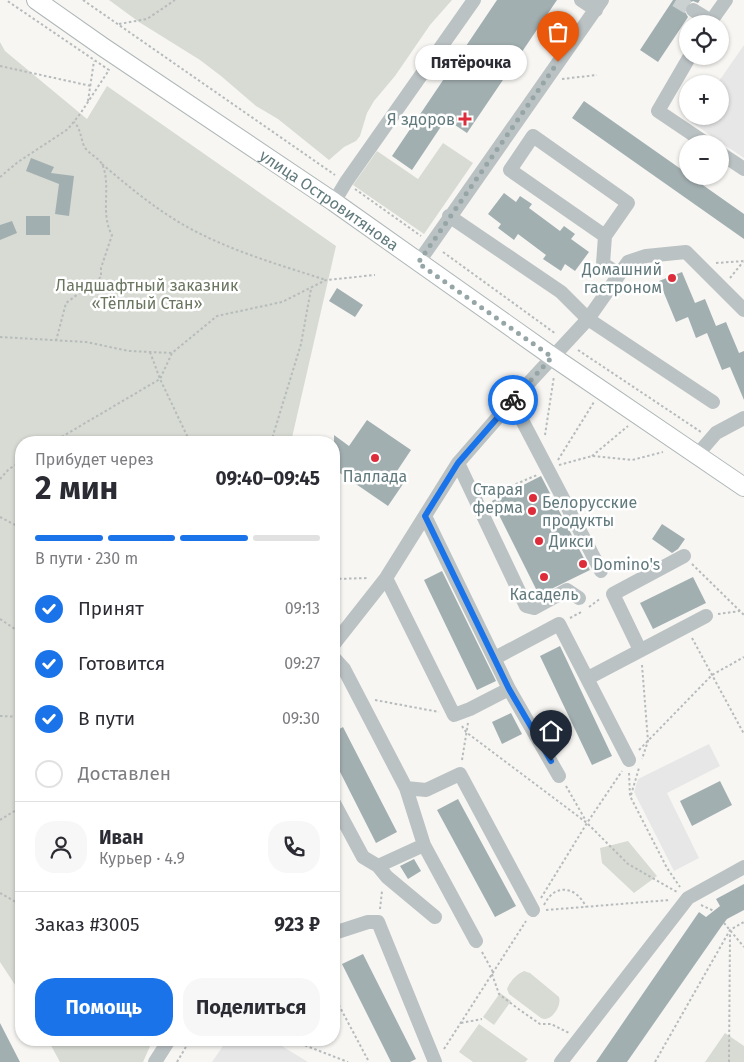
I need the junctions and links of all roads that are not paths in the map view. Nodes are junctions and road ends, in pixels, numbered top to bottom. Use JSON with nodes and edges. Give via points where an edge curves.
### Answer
{"nodes":[{"id":1,"x":36,"y":0,"type":"edge"},
{"id":2,"x":474,"y":0,"type":"edge"},
{"id":3,"x":581,"y":0,"type":"edge"},
{"id":4,"x":726,"y":0,"type":"edge"},
{"id":5,"x":599,"y":5,"type":"edge"},
{"id":6,"x":692,"y":10,"type":"tunnel mouth"},
{"id":7,"x":699,"y":15,"type":"edge"},
{"id":8,"x":716,"y":15,"type":"edge"},
{"id":9,"x":685,"y":65,"type":"edge"},
{"id":10,"x":694,"y":135,"type":"edge"},
{"id":11,"x":729,"y":159,"type":"edge"},
{"id":12,"x":744,"y":169,"type":"edge"},
{"id":13,"x":334,"y":202,"type":"junction"},
{"id":14,"x":449,"y":216,"type":"junction"},
{"id":15,"x":605,"y":236,"type":"junction"},
{"id":16,"x":418,"y":263,"type":"junction"},
{"id":17,"x":618,"y":274,"type":"junction"},
{"id":18,"x":744,"y":310,"type":"edge"},
{"id":19,"x":588,"y":319,"type":"junction"},
{"id":20,"x":552,"y":357,"type":"junction"},
{"id":21,"x":512,"y":401,"type":"junction"},
{"id":22,"x":713,"y":402,"type":"dead end"},
{"id":23,"x":744,"y":418,"type":"edge"},
{"id":24,"x":697,"y":455,"type":"junction"},
{"id":25,"x":458,"y":463,"type":"junction"},
{"id":26,"x":744,"y":487,"type":"edge"},
{"id":27,"x":425,"y":516,"type":"junction"},
{"id":28,"x":684,"y":556,"type":"road end"},
{"id":29,"x":601,"y":571,"type":"dead end"},
{"id":30,"x":386,"y":578,"type":"junction"},
{"id":31,"x":579,"y":598,"type":"dead end"},
{"id":32,"x":706,"y":616,"type":"road end"},
{"id":33,"x":340,"y":636,"type":"edge"},
{"id":34,"x":640,"y":650,"type":"junction"},
{"id":35,"x":495,"y":658,"type":"junction"},
{"id":36,"x":340,"y":665,"type":"edge"},
{"id":37,"x":588,"y":678,"type":"junction"},
{"id":38,"x":509,"y":689,"type":"junction"},
{"id":39,"x":629,"y":760,"type":"road end"},
{"id":40,"x":559,"y":776,"type":"road end"},
{"id":41,"x":406,"y":788,"type":"junction"},
{"id":42,"x":340,"y":814,"type":"edge"},
{"id":43,"x":424,"y":844,"type":"junction"},
{"id":44,"x":378,"y":866,"type":"junction"},
{"id":45,"x":744,"y":867,"type":"edge"},
{"id":46,"x":533,"y":910,"type":"road end"},
{"id":47,"x":435,"y":916,"type":"dead end"},
{"id":48,"x":340,"y":931,"type":"edge"},
{"id":49,"x":476,"y":941,"type":"road end"},
{"id":50,"x":165,"y":1046,"type":"edge"},
{"id":51,"x":438,"y":1058,"type":"edge"},
{"id":52,"x":155,"y":1062,"type":"edge"},
{"id":53,"x":561,"y":1062,"type":"edge"}],
"edges":[{"from":1,"to":13,"type":"main road","name":"улица Островитянова"},
{"from":2,"to":13,"type":"street"},
{"from":3,"to":5,"type":"street"},
{"from":4,"to":8,"type":"street"},
{"from":5,"to":14,"type":"street"},
{"from":6,"to":7,"type":"street"},
{"from":9,"to":10,"type":"street","via":[[658,111]]},
{"from":11,"to":12,"type":"street"},
{"from":13,"to":16,"type":"main road","name":"улица Островитянова"},
{"from":14,"to":16,"type":"street"},
{"from":14,"to":19,"type":"street","via":[[561,292]]},
{"from":15,"to":15,"type":"street","via":[[510,170],[532,136],[628,203]]},
{"from":15,"to":17,"type":"street","via":[[603,264]]},
{"from":16,"to":20,"type":"main road","name":"улица Островитянова"},
{"from":17,"to":18,"type":"street","via":[[628,262],[646,256],[686,252]]},
{"from":17,"to":19,"type":"street"},
{"from":19,"to":20,"type":"street"},
{"from":19,"to":22,"type":"street"},
{"from":20,"to":21,"type":"street"},
{"from":20,"to":24,"type":"main road","name":"улица Островитянова"},
{"from":21,"to":25,"type":"street"},
{"from":21,"to":29,"type":"street"},
{"from":23,"to":24,"type":"street","via":[[716,433]]},
{"from":24,"to":26,"type":"main road","name":"улица Островитянова"},
{"from":25,"to":27,"type":"street"},
{"from":25,"to":31,"type":"street","via":[[526,606],[534,608],[567,590]]},
{"from":27,"to":30,"type":"street"},
{"from":27,"to":35,"type":"street"},
{"from":28,"to":34,"type":"street","via":[[613,594]]},
{"from":30,"to":33,"type":"street"},
{"from":30,"to":38,"type":"street","via":[[454,715]]},
{"from":32,"to":34,"type":"street"},
{"from":34,"to":37,"type":"street"},
{"from":35,"to":37,"type":"street","via":[[559,624]]},
{"from":35,"to":38,"type":"street"},
{"from":36,"to":41,"type":"street"},
{"from":37,"to":39,"type":"street"},
{"from":38,"to":40,"type":"street"},
{"from":41,"to":43,"type":"street"},
{"from":41,"to":46,"type":"street","via":[[426,790],[460,774]]},
{"from":42,"to":44,"type":"street","via":[[363,857]]},
{"from":43,"to":44,"type":"street"},
{"from":43,"to":49,"type":"street"},
{"from":44,"to":47,"type":"street"},
{"from":45,"to":53,"type":"street","via":[[688,898]]},
{"from":48,"to":51,"type":"street","via":[[378,922]]},
{"from":50,"to":52,"type":"street"}]}
